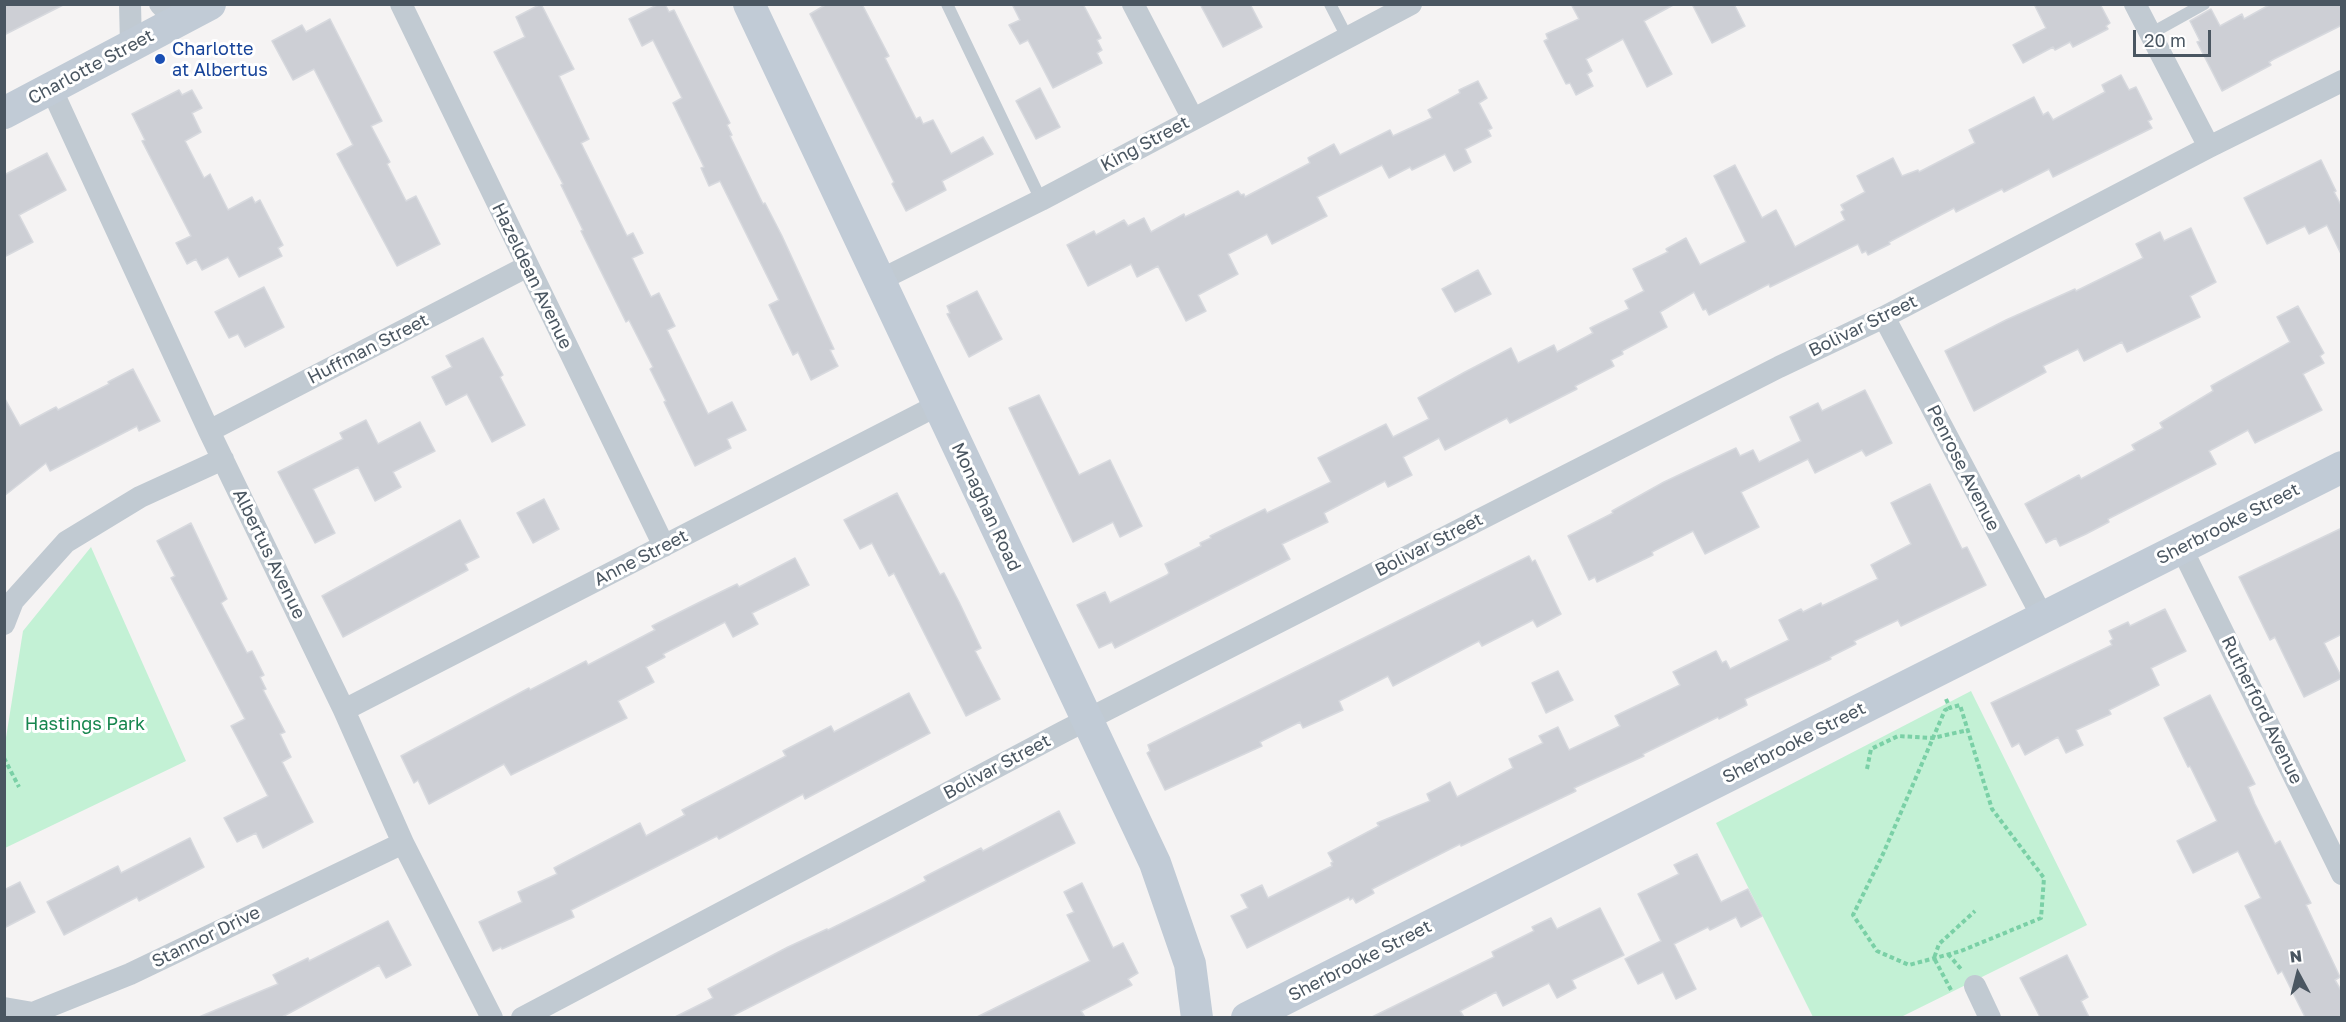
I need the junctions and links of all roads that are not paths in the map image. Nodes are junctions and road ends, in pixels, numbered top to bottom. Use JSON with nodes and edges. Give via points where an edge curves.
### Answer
{"nodes":[{"id":1,"x":130,"y":4,"type":"edge"},
{"id":2,"x":210,"y":4,"type":"edge"},
{"id":3,"x":401,"y":4,"type":"edge"},
{"id":4,"x":749,"y":4,"type":"edge"},
{"id":5,"x":948,"y":4,"type":"edge"},
{"id":6,"x":1133,"y":4,"type":"edge"},
{"id":7,"x":1330,"y":4,"type":"edge"},
{"id":8,"x":1410,"y":4,"type":"edge"},
{"id":9,"x":2135,"y":4,"type":"edge"},
{"id":10,"x":2204,"y":4,"type":"edge"},
{"id":11,"x":168,"y":13,"type":"edge"},
{"id":12,"x":2150,"y":34,"type":"junction"},
{"id":13,"x":1348,"y":39,"type":"junction"},
{"id":14,"x":131,"y":45,"type":"junction"},
{"id":15,"x":2342,"y":81,"type":"edge"},
{"id":16,"x":51,"y":88,"type":"junction"},
{"id":17,"x":4,"y":112,"type":"edge"},
{"id":18,"x":1193,"y":118,"type":"junction"},
{"id":19,"x":2209,"y":147,"type":"junction"},
{"id":20,"x":1041,"y":200,"type":"junction"},
{"id":21,"x":528,"y":267,"type":"junction"},
{"id":22,"x":879,"y":281,"type":"junction"},
{"id":23,"x":1884,"y":316,"type":"junction"},
{"id":24,"x":938,"y":405,"type":"junction"},
{"id":25,"x":209,"y":430,"type":"junction"},
{"id":26,"x":223,"y":459,"type":"junction"},
{"id":27,"x":2342,"y":468,"type":"edge"},
{"id":28,"x":664,"y":546,"type":"junction"},
{"id":29,"x":2181,"y":547,"type":"junction"},
{"id":30,"x":2043,"y":618,"type":"junction"},
{"id":31,"x":4,"y":624,"type":"edge"},
{"id":32,"x":344,"y":710,"type":"junction"},
{"id":33,"x":1088,"y":721,"type":"junction"},
{"id":34,"x":403,"y":843,"type":"junction"},
{"id":35,"x":2342,"y":874,"type":"edge"},
{"id":36,"x":1975,"y":986,"type":"dead end"},
{"id":37,"x":4,"y":1008,"type":"edge"},
{"id":38,"x":492,"y":1017,"type":"edge"},
{"id":39,"x":522,"y":1017,"type":"edge"},
{"id":40,"x":1197,"y":1017,"type":"edge"},
{"id":41,"x":1247,"y":1017,"type":"edge"},
{"id":42,"x":1990,"y":1017,"type":"edge"}],
"edges":[{"from":1,"to":14,"type":"street"},
{"from":2,"to":11,"type":"main road","name":"Charlotte Street"},
{"from":3,"to":21,"type":"street","name":"Hazeldean Avenue"},
{"from":4,"to":22,"type":"main road","name":"Monaghan Road"},
{"from":5,"to":20,"type":"lane"},
{"from":6,"to":18,"type":"street"},
{"from":7,"to":13,"type":"lane"},
{"from":8,"to":13,"type":"street","name":"King Street"},
{"from":9,"to":12,"type":"street"},
{"from":10,"to":12,"type":"lane"},
{"from":11,"to":14,"type":"main road","name":"Charlotte Street"},
{"from":12,"to":19,"type":"street"},
{"from":13,"to":18,"type":"street","name":"King Street"},
{"from":14,"to":16,"type":"main road","name":"Charlotte Street"},
{"from":15,"to":19,"type":"street","name":"Bolivar Street"},
{"from":16,"to":17,"type":"main road","name":"Charlotte Street"},
{"from":16,"to":25,"type":"street","name":"Albertus Avenue"},
{"from":18,"to":20,"type":"street","name":"King Street"},
{"from":19,"to":23,"type":"street","name":"Bolivar Street"},
{"from":20,"to":22,"type":"street","name":"King Street"},
{"from":21,"to":25,"type":"street","name":"Huffman Street"},
{"from":21,"to":28,"type":"street","name":"Hazeldean Avenue"},
{"from":22,"to":24,"type":"main road","name":"Monaghan Road"},
{"from":23,"to":30,"type":"street","name":"Penrose Avenue"},
{"from":23,"to":33,"type":"street","name":"Bolivar Street"},
{"from":24,"to":28,"type":"street","name":"Anne Street"},
{"from":24,"to":33,"type":"main road","name":"Monaghan Road"},
{"from":25,"to":26,"type":"street","name":"Albertus Avenue"},
{"from":26,"to":31,"type":"street","via":[[140,498],[66,542],[13,601]]},
{"from":26,"to":32,"type":"street","name":"Albertus Avenue"},
{"from":27,"to":29,"type":"main road","name":"Sherbrooke Street"},
{"from":28,"to":32,"type":"street","name":"Anne Street"},
{"from":29,"to":30,"type":"main road","name":"Sherbrooke Street"},
{"from":29,"to":35,"type":"street","name":"Rutherford Avenue"},
{"from":30,"to":41,"type":"main road","name":"Sherbrooke Street"},
{"from":32,"to":34,"type":"street","name":"Albertus Avenue"},
{"from":33,"to":39,"type":"street","name":"Bolivar Street"},
{"from":33,"to":40,"type":"main road","name":"Monaghan Road","via":[[1155,863],[1190,964]]},
{"from":34,"to":37,"type":"street","name":"Stannor Drive","via":[[130,974],[33,1013]]},
{"from":34,"to":38,"type":"street","name":"Albertus Avenue"},
{"from":36,"to":42,"type":"street"}]}
